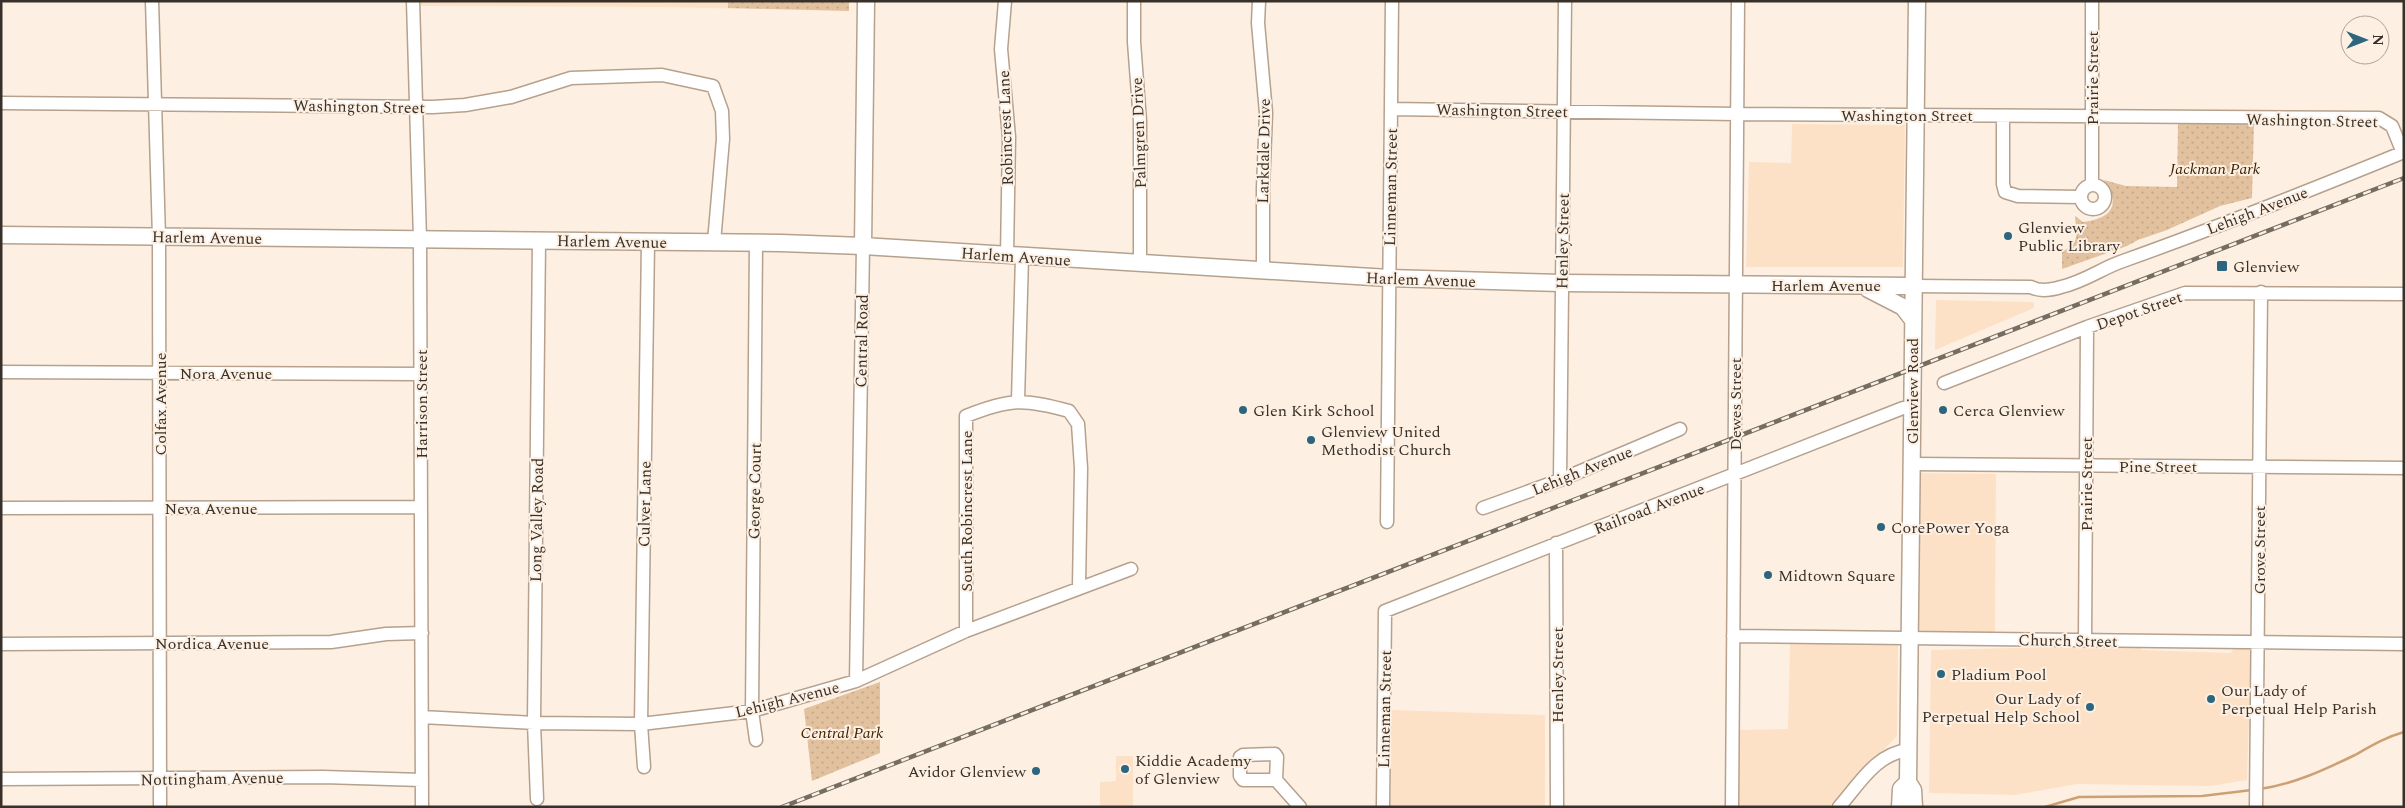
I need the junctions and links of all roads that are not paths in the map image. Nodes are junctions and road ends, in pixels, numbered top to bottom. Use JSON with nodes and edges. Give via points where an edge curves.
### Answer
{"nodes":[{"id":1,"x":152,"y":1,"type":"edge"},
{"id":2,"x":413,"y":1,"type":"edge"},
{"id":3,"x":866,"y":1,"type":"edge"},
{"id":4,"x":1005,"y":1,"type":"edge"},
{"id":5,"x":1134,"y":1,"type":"edge"},
{"id":6,"x":1259,"y":1,"type":"edge"},
{"id":7,"x":1392,"y":1,"type":"edge"},
{"id":8,"x":1565,"y":1,"type":"edge"},
{"id":9,"x":1738,"y":1,"type":"edge"},
{"id":10,"x":1916,"y":1,"type":"edge"},
{"id":11,"x":2092,"y":1,"type":"edge"},
{"id":12,"x":1,"y":103,"type":"edge"},
{"id":13,"x":155,"y":104,"type":"junction"},
{"id":14,"x":416,"y":107,"type":"junction"},
{"id":15,"x":1391,"y":109,"type":"junction"},
{"id":16,"x":1564,"y":111,"type":"junction"},
{"id":17,"x":1737,"y":114,"type":"junction"},
{"id":18,"x":1915,"y":115,"type":"junction"},
{"id":19,"x":2003,"y":116,"type":"junction"},
{"id":20,"x":2091,"y":117,"type":"junction"},
{"id":21,"x":2403,"y":152,"type":"edge"},
{"id":22,"x":2092,"y":185,"type":"junction"},
{"id":23,"x":2081,"y":197,"type":"junction"},
{"id":24,"x":1,"y":235,"type":"edge"},
{"id":25,"x":159,"y":237,"type":"junction"},
{"id":26,"x":420,"y":239,"type":"junction"},
{"id":27,"x":539,"y":240,"type":"junction"},
{"id":28,"x":648,"y":242,"type":"junction"},
{"id":29,"x":714,"y":242,"type":"junction"},
{"id":30,"x":756,"y":242,"type":"junction"},
{"id":31,"x":863,"y":246,"type":"junction"},
{"id":32,"x":1015,"y":256,"type":"junction"},
{"id":33,"x":1140,"y":264,"type":"junction"},
{"id":34,"x":1263,"y":271,"type":"junction"},
{"id":35,"x":1389,"y":278,"type":"junction"},
{"id":36,"x":1562,"y":283,"type":"junction"},
{"id":37,"x":1735,"y":285,"type":"junction"},
{"id":38,"x":1859,"y":286,"type":"junction"},
{"id":39,"x":1914,"y":286,"type":"junction"},
{"id":40,"x":2031,"y":287,"type":"joint"},
{"id":41,"x":2261,"y":292,"type":"junction"},
{"id":42,"x":2404,"y":294,"type":"edge"},
{"id":43,"x":1913,"y":320,"type":"junction"},
{"id":44,"x":2087,"y":327,"type":"junction"},
{"id":45,"x":1,"y":372,"type":"edge"},
{"id":46,"x":160,"y":373,"type":"junction"},
{"id":47,"x":421,"y":374,"type":"junction"},
{"id":48,"x":1944,"y":383,"type":"dead end"},
{"id":49,"x":1018,"y":400,"type":"junction"},
{"id":50,"x":1912,"y":408,"type":"junction"},
{"id":51,"x":1680,"y":429,"type":"dead end"},
{"id":52,"x":1912,"y":464,"type":"junction"},
{"id":53,"x":2086,"y":466,"type":"junction"},
{"id":54,"x":2260,"y":467,"type":"junction"},
{"id":55,"x":2404,"y":468,"type":"edge"},
{"id":56,"x":1734,"y":474,"type":"junction"},
{"id":57,"x":1560,"y":480,"type":"junction"},
{"id":58,"x":421,"y":507,"type":"junction"},
{"id":59,"x":1,"y":508,"type":"edge"},
{"id":60,"x":160,"y":508,"type":"junction"},
{"id":61,"x":1483,"y":508,"type":"dead end"},
{"id":62,"x":1387,"y":522,"type":"dead end"},
{"id":63,"x":1556,"y":543,"type":"junction"},
{"id":64,"x":1131,"y":569,"type":"dead end"},
{"id":65,"x":1079,"y":588,"type":"junction"},
{"id":66,"x":1385,"y":611,"type":"joint"},
{"id":67,"x":966,"y":630,"type":"junction"},
{"id":68,"x":422,"y":633,"type":"junction"},
{"id":69,"x":1733,"y":636,"type":"junction"},
{"id":70,"x":1910,"y":638,"type":"junction"},
{"id":71,"x":2085,"y":640,"type":"junction"},
{"id":72,"x":2258,"y":642,"type":"junction"},
{"id":73,"x":160,"y":643,"type":"junction"},
{"id":74,"x":1,"y":644,"type":"edge"},
{"id":75,"x":2404,"y":644,"type":"edge"},
{"id":76,"x":856,"y":681,"type":"junction"},
{"id":77,"x":752,"y":711,"type":"junction"},
{"id":78,"x":422,"y":717,"type":"junction"},
{"id":79,"x":534,"y":723,"type":"junction"},
{"id":80,"x":641,"y":724,"type":"junction"},
{"id":81,"x":756,"y":740,"type":"dead end"},
{"id":82,"x":1908,"y":750,"type":"junction"},
{"id":83,"x":644,"y":767,"type":"dead end"},
{"id":84,"x":1,"y":779,"type":"edge"},
{"id":85,"x":160,"y":779,"type":"junction"},
{"id":86,"x":422,"y":780,"type":"junction"},
{"id":87,"x":1276,"y":780,"type":"dead end"},
{"id":88,"x":537,"y":799,"type":"dead end"},
{"id":89,"x":2256,"y":803,"type":"edge"},
{"id":90,"x":1907,"y":804,"type":"edge"},
{"id":91,"x":160,"y":807,"type":"edge"},
{"id":92,"x":422,"y":807,"type":"edge"},
{"id":93,"x":1300,"y":807,"type":"edge"},
{"id":94,"x":1383,"y":807,"type":"edge"},
{"id":95,"x":1558,"y":807,"type":"edge"},
{"id":96,"x":1732,"y":807,"type":"edge"},
{"id":97,"x":1839,"y":807,"type":"edge"}],
"edges":[{"from":1,"to":13,"type":"street","name":"Colfax Avenue"},
{"from":2,"to":14,"type":"street","name":"Harrison Street"},
{"from":3,"to":31,"type":"main road","name":"Central Road"},
{"from":4,"to":32,"type":"street","name":"Robincrest Lane","via":[[1001,49]]},
{"from":5,"to":33,"type":"street","name":"Palmgren Drive","via":[[1140,121]]},
{"from":6,"to":34,"type":"street","name":"Larkdale Drive","via":[[1266,113]]},
{"from":7,"to":15,"type":"street","name":"Linneman Street"},
{"from":8,"to":16,"type":"street","name":"Henley Street"},
{"from":9,"to":17,"type":"street","name":"Dewes Street"},
{"from":10,"to":18,"type":"main road","name":"Glenview Road"},
{"from":11,"to":20,"type":"street","name":"Prairie Street"},
{"from":12,"to":13,"type":"street","name":"Washington Street"},
{"from":13,"to":14,"type":"street","name":"Washington Street"},
{"from":13,"to":25,"type":"street","name":"Colfax Avenue"},
{"from":14,"to":26,"type":"street","name":"Harrison Street"},
{"from":14,"to":29,"type":"street","name":"Washington Street","via":[[465,105],[511,97],[571,78],[662,75],[713,86],[722,111],[723,139]]},
{"from":15,"to":16,"type":"street","name":"Washington Street"},
{"from":15,"to":35,"type":"street","name":"Linneman Street"},
{"from":16,"to":17,"type":"street","name":"Washington Street"},
{"from":16,"to":36,"type":"street","name":"Henley Street"},
{"from":17,"to":18,"type":"street","name":"Washington Street"},
{"from":17,"to":37,"type":"street","name":"Dewes Street"},
{"from":18,"to":19,"type":"street","name":"Washington Street"},
{"from":18,"to":39,"type":"main road","name":"Glenview Road"},
{"from":19,"to":20,"type":"street","name":"Washington Street"},
{"from":19,"to":23,"type":"street","via":[[2005,192],[2018,196]]},
{"from":20,"to":21,"type":"street","name":"Washington Street","via":[[2379,118],[2392,126]]},
{"from":20,"to":22,"type":"street","name":"Prairie Street"},
{"from":21,"to":40,"type":"street","name":"Lehigh Avenue","via":[[2167,245]]},
{"from":22,"to":23,"type":"street"},
{"from":22,"to":23,"type":"street","via":[[2102,190],[2102,204],[2089,208]]},
{"from":24,"to":25,"type":"main road","name":"Harlem Avenue"},
{"from":25,"to":26,"type":"main road","name":"Harlem Avenue"},
{"from":25,"to":46,"type":"street","name":"Colfax Avenue"},
{"from":26,"to":27,"type":"main road","name":"Harlem Avenue"},
{"from":26,"to":47,"type":"street","name":"Harrison Street"},
{"from":27,"to":28,"type":"main road","name":"Harlem Avenue"},
{"from":27,"to":79,"type":"street","name":"Long Valley Road"},
{"from":28,"to":29,"type":"main road","name":"Harlem Avenue"},
{"from":28,"to":80,"type":"street","name":"Culver Lane"},
{"from":29,"to":30,"type":"main road","name":"Harlem Avenue"},
{"from":30,"to":31,"type":"main road","name":"Harlem Avenue"},
{"from":30,"to":77,"type":"street","name":"George Court"},
{"from":31,"to":32,"type":"main road","name":"Harlem Avenue"},
{"from":31,"to":76,"type":"street","name":"Central Road"},
{"from":32,"to":33,"type":"main road","name":"Harlem Avenue"},
{"from":32,"to":49,"type":"street","name":"Robincrest Lane"},
{"from":33,"to":34,"type":"main road","name":"Harlem Avenue"},
{"from":34,"to":35,"type":"main road","name":"Harlem Avenue"},
{"from":35,"to":36,"type":"main road","name":"Harlem Avenue"},
{"from":35,"to":62,"type":"street","name":"Linneman Street"},
{"from":36,"to":37,"type":"main road","name":"Harlem Avenue"},
{"from":36,"to":57,"type":"street","name":"Henley Street"},
{"from":37,"to":38,"type":"main road","name":"Harlem Avenue"},
{"from":37,"to":56,"type":"street","name":"Dewes Street"},
{"from":38,"to":39,"type":"main road","name":"Harlem Avenue"},
{"from":38,"to":43,"type":"main road","via":[[1903,306]]},
{"from":39,"to":40,"type":"street","name":"Harlem Avenue"},
{"from":39,"to":43,"type":"main road","name":"Glenview Road"},
{"from":41,"to":42,"type":"street","name":"Depot Street"},
{"from":41,"to":44,"type":"street","name":"Depot Street","via":[[2185,293]]},
{"from":41,"to":54,"type":"street","name":"Grove Street"},
{"from":43,"to":50,"type":"main road","name":"Glenview Road"},
{"from":44,"to":48,"type":"street","name":"Depot Street"},
{"from":44,"to":53,"type":"street","name":"Prairie Street"},
{"from":45,"to":46,"type":"street","name":"Nora Avenue"},
{"from":46,"to":47,"type":"street","name":"Nora Avenue"},
{"from":46,"to":60,"type":"street","name":"Colfax Avenue"},
{"from":47,"to":58,"type":"street","name":"Harrison Street"},
{"from":49,"to":65,"type":"street","via":[[1069,411],[1078,424],[1081,468]]},
{"from":49,"to":67,"type":"street","name":"South Robincrest Lane","via":[[966,416]]},
{"from":50,"to":52,"type":"main road","name":"Glenview Road"},
{"from":50,"to":56,"type":"street","name":"Railroad Avenue","via":[[1903,408]]},
{"from":51,"to":57,"type":"street","name":"Lehigh Avenue"},
{"from":52,"to":53,"type":"street","name":"Pine Street"},
{"from":52,"to":70,"type":"main road","name":"Glenview Road"},
{"from":53,"to":54,"type":"street","name":"Pine Street"},
{"from":53,"to":71,"type":"street","name":"Prairie Street"},
{"from":54,"to":55,"type":"street","name":"Pine Street"},
{"from":54,"to":72,"type":"street","name":"Grove Street"},
{"from":56,"to":63,"type":"street","name":"Railroad Avenue"},
{"from":56,"to":69,"type":"street","name":"Dewes Street"},
{"from":57,"to":61,"type":"street","name":"Lehigh Avenue"},
{"from":58,"to":60,"type":"street","name":"Neva Avenue"},
{"from":58,"to":68,"type":"street","name":"Harrison Street"},
{"from":59,"to":60,"type":"street","name":"Neva Avenue"},
{"from":60,"to":73,"type":"street","name":"Colfax Avenue"},
{"from":63,"to":66,"type":"street","name":"Railroad Avenue"},
{"from":63,"to":95,"type":"street","name":"Henley Street"},
{"from":64,"to":65,"type":"street","name":"Lehigh Avenue"},
{"from":65,"to":67,"type":"street","name":"Lehigh Avenue"},
{"from":66,"to":94,"type":"street","name":"Linneman Street"},
{"from":67,"to":76,"type":"street","name":"Lehigh Avenue"},
{"from":68,"to":73,"type":"street","name":"Nordica Avenue","via":[[386,634],[330,642]]},
{"from":68,"to":78,"type":"street","name":"Harrison Street"},
{"from":69,"to":70,"type":"street","name":"Church Street"},
{"from":69,"to":96,"type":"street","name":"Dewes Street"},
{"from":70,"to":71,"type":"street","name":"Church Street"},
{"from":70,"to":82,"type":"main road","name":"Glenview Road"},
{"from":71,"to":72,"type":"street","name":"Church Street"},
{"from":72,"to":75,"type":"street","name":"Church Street"},
{"from":72,"to":89,"type":"street","name":"Grove Street"},
{"from":73,"to":74,"type":"street","name":"Nordica Avenue"},
{"from":73,"to":85,"type":"street","name":"Colfax Avenue"},
{"from":76,"to":77,"type":"street","name":"Lehigh Avenue"},
{"from":77,"to":80,"type":"street","name":"Lehigh Avenue"},
{"from":77,"to":81,"type":"street","name":"George Court"},
{"from":78,"to":79,"type":"street","name":"Lehigh Avenue"},
{"from":78,"to":86,"type":"street","name":"Harrison Street"},
{"from":79,"to":80,"type":"street","name":"Lehigh Avenue"},
{"from":79,"to":88,"type":"street","name":"Long Valley Road"},
{"from":80,"to":83,"type":"street","name":"Culver Lane"},
{"from":82,"to":90,"type":"main road","name":"Glenview Road","via":[[1908,782],[1901,789]]},
{"from":82,"to":97,"type":"street","via":[[1883,758]]},
{"from":84,"to":85,"type":"street","name":"Nottingham Avenue"},
{"from":85,"to":86,"type":"street","name":"Nottingham Avenue","via":[[323,776]]},
{"from":85,"to":91,"type":"street","name":"Colfax Avenue"},
{"from":86,"to":92,"type":"street","name":"Harrison Street"},
{"from":87,"to":93,"type":"street"}]}
